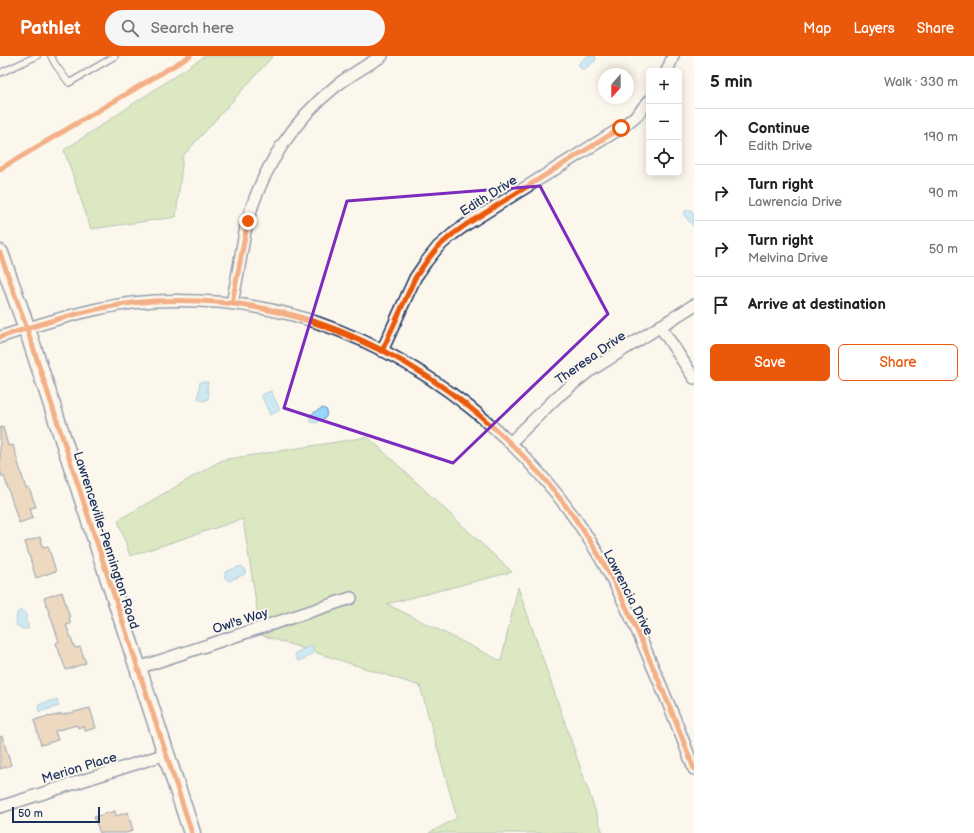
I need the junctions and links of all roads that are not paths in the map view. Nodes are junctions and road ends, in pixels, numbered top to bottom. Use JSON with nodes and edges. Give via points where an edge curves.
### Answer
{"nodes":[{"id":1,"x":37,"y":56,"type":"edge"},
{"id":2,"x":51,"y":56,"type":"edge"},
{"id":3,"x":115,"y":56,"type":"edge"},
{"id":4,"x":382,"y":56,"type":"edge"},
{"id":5,"x":673,"y":56,"type":"edge"},
{"id":6,"x":668,"y":68,"type":"edge"},
{"id":7,"x":0,"y":73,"type":"edge"},
{"id":8,"x":646,"y":104,"type":"edge"},
{"id":9,"x":0,"y":253,"type":"edge"},
{"id":10,"x":232,"y":303,"type":"junction"},
{"id":11,"x":694,"y":305,"type":"edge"},
{"id":12,"x":660,"y":326,"type":"junction"},
{"id":13,"x":26,"y":329,"type":"junction"},
{"id":14,"x":0,"y":337,"type":"edge"},
{"id":15,"x":382,"y":351,"type":"junction"},
{"id":16,"x":694,"y":378,"type":"edge"},
{"id":17,"x":510,"y":444,"type":"junction"},
{"id":18,"x":351,"y":598,"type":"dead end"},
{"id":19,"x":138,"y":668,"type":"junction"},
{"id":20,"x":166,"y":754,"type":"junction"},
{"id":21,"x":694,"y":769,"type":"edge"},
{"id":22,"x":0,"y":807,"type":"edge"},
{"id":23,"x":192,"y":833,"type":"edge"}],
"edges":[{"from":1,"to":7,"type":"lane"},
{"from":2,"to":3,"type":"lane","via":[[69,83]]},
{"from":4,"to":10,"type":"street","via":[[356,71],[315,105],[296,125],[278,151],[256,195],[248,221]]},
{"from":5,"to":6,"type":"street"},
{"from":8,"to":15,"type":"street","name":"Edith Drive","via":[[621,128],[467,224],[438,247],[415,278]]},
{"from":9,"to":13,"type":"street","name":"Lawrenceville-Pennington Road"},
{"from":10,"to":13,"type":"street","name":"Lawrencia Drive","via":[[189,300],[115,305]]},
{"from":10,"to":15,"type":"street","name":"Lawrencia Drive","via":[[292,315],[348,334]]},
{"from":11,"to":12,"type":"street","name":"Theresa Drive"},
{"from":12,"to":16,"type":"street"},
{"from":12,"to":17,"type":"street","name":"Theresa Drive","via":[[588,372]]},
{"from":13,"to":14,"type":"street"},
{"from":13,"to":19,"type":"street","name":"Lawrenceville-Pennington Road"},
{"from":15,"to":17,"type":"street","name":"Lawrencia Drive","via":[[426,376],[458,399]]},
{"from":17,"to":21,"type":"street","name":"Lawrencia Drive","via":[[556,494],[601,558],[638,632]]},
{"from":18,"to":19,"type":"street","name":"Owl's Way"},
{"from":19,"to":20,"type":"street","name":"Lawrenceville-Pennington Road"},
{"from":20,"to":22,"type":"street","name":"Merion Place"},
{"from":20,"to":23,"type":"street","name":"Lawrenceville-Pennington Road"}]}
